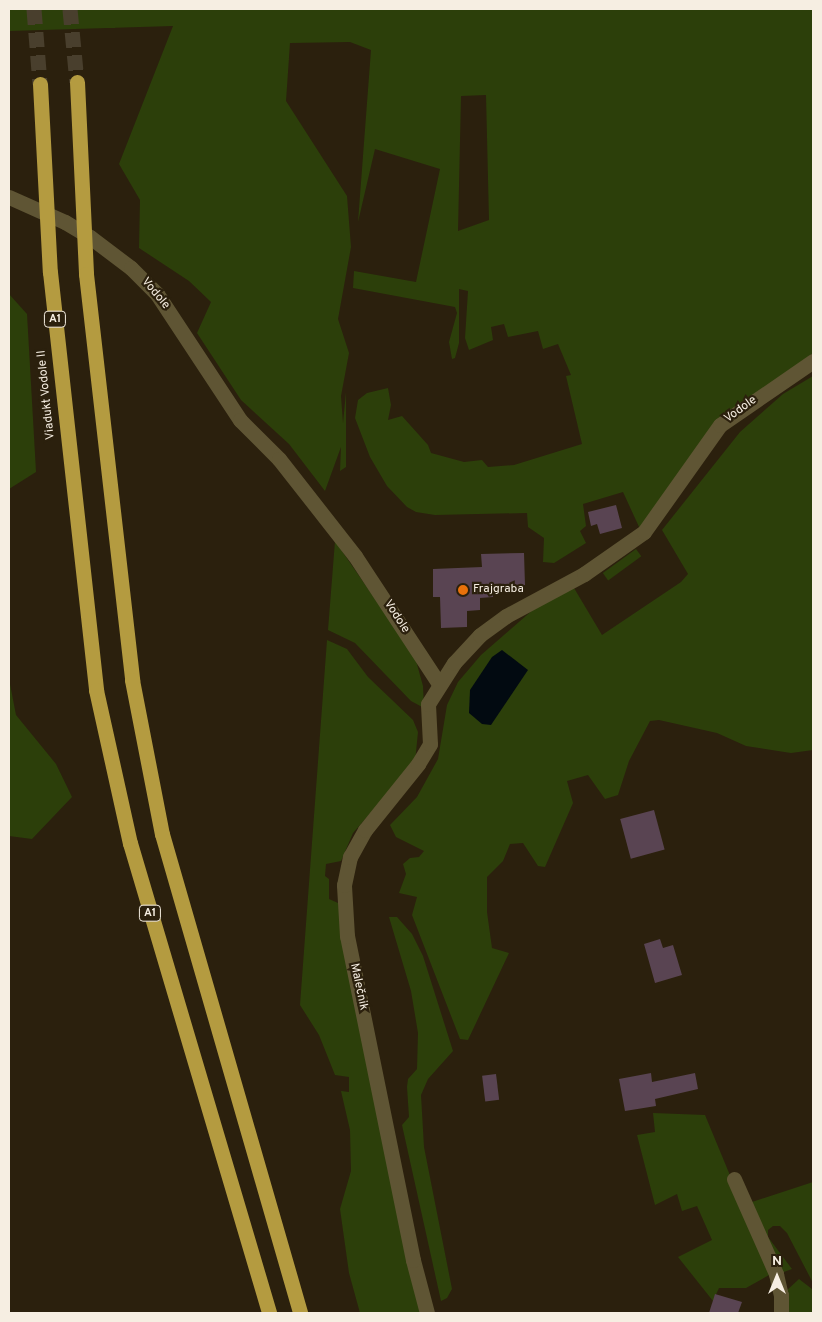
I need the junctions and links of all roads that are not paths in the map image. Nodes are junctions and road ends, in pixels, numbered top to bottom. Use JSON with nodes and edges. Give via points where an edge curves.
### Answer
{"nodes":[{"id":1,"x":77,"y":82,"type":"tunnel mouth"},
{"id":2,"x":40,"y":84,"type":"tunnel mouth"},
{"id":3,"x":9,"y":197,"type":"edge"},
{"id":4,"x":813,"y":361,"type":"edge"},
{"id":5,"x":439,"y":684,"type":"junction"},
{"id":6,"x":734,"y":1179,"type":"dead end"},
{"id":7,"x":269,"y":1313,"type":"edge"},
{"id":8,"x":300,"y":1313,"type":"edge"},
{"id":9,"x":427,"y":1313,"type":"edge"},
{"id":10,"x":781,"y":1313,"type":"edge"}],
"edges":[{"from":1,"to":8,"type":"highway","via":[[87,283],[132,680],[162,834]]},
{"from":2,"to":7,"type":"highway","name":"Viadukt Vodole II","number":"A1","via":[[50,272],[96,690],[130,843]]},
{"from":3,"to":5,"type":"street","name":"Vodole","via":[[90,237],[131,268],[157,294],[240,420],[279,459],[355,556]]},
{"from":4,"to":5,"type":"street","name":"Vodole","via":[[720,425],[644,532],[584,574],[506,616],[480,635]]},
{"from":5,"to":9,"type":"street","name":"Malečnik","via":[[428,704],[430,744],[399,792],[365,830],[350,857],[344,885],[347,936],[413,1260]]},
{"from":6,"to":10,"type":"street","via":[[776,1274]]}]}
